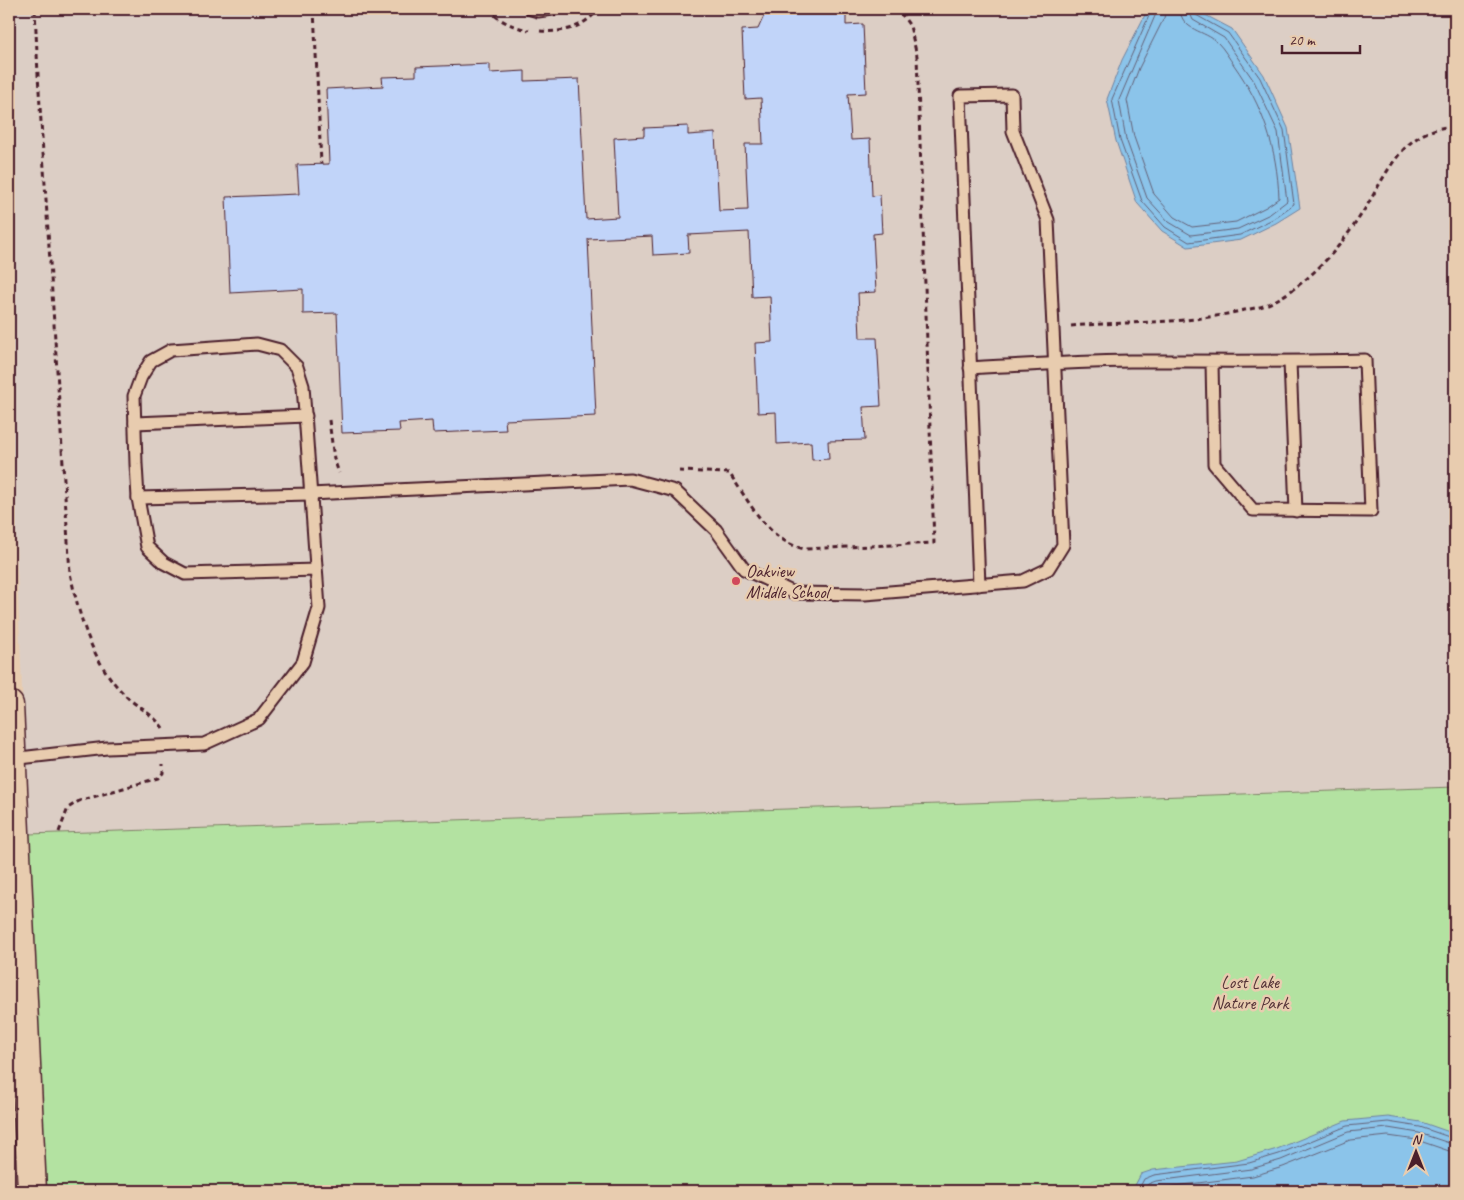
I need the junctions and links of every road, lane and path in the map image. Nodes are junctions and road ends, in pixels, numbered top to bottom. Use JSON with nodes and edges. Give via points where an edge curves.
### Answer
{"nodes":[{"id":1,"x":35,"y":9,"type":"edge"},
{"id":2,"x":314,"y":9,"type":"edge"},
{"id":3,"x":531,"y":9,"type":"edge"},
{"id":4,"x":553,"y":9,"type":"edge"},
{"id":5,"x":898,"y":9,"type":"edge"},
{"id":6,"x":1455,"y":126,"type":"edge"},
{"id":7,"x":322,"y":164,"type":"dead end"},
{"id":8,"x":1053,"y":328,"type":"junction"},
{"id":9,"x":1212,"y":362,"type":"junction"},
{"id":10,"x":1290,"y":362,"type":"junction"},
{"id":11,"x":1054,"y":364,"type":"junction"},
{"id":12,"x":970,"y":368,"type":"junction"},
{"id":13,"x":306,"y":416,"type":"junction"},
{"id":14,"x":329,"y":420,"type":"dead end"},
{"id":15,"x":135,"y":422,"type":"junction"},
{"id":16,"x":676,"y":470,"type":"dead end"},
{"id":17,"x":342,"y":475,"type":"dead end"},
{"id":18,"x":310,"y":494,"type":"junction"},
{"id":19,"x":138,"y":498,"type":"junction"},
{"id":20,"x":1296,"y":510,"type":"junction"},
{"id":21,"x":316,"y":570,"type":"junction"},
{"id":22,"x":979,"y":585,"type":"junction"},
{"id":23,"x":9,"y":705,"type":"edge"},
{"id":24,"x":162,"y":746,"type":"junction"},
{"id":25,"x":11,"y":759,"type":"junction"},
{"id":26,"x":59,"y":832,"type":"dead end"},
{"id":27,"x":32,"y":1191,"type":"edge"}],
"edges":[{"from":1,"to":24,"type":"path","via":[[70,573],[78,612],[99,660],[128,698],[158,721],[163,728]]},
{"from":2,"to":7,"type":"path"},
{"from":3,"to":4,"type":"lane"},
{"from":5,"to":16,"type":"path","via":[[910,26],[917,56],[934,543],[805,549],[792,546],[779,539],[763,522],[729,473]]},
{"from":6,"to":8,"type":"path","via":[[1416,138],[1399,153],[1361,215],[1332,252],[1300,284],[1266,304],[1191,320]]},
{"from":8,"to":11,"type":"lane"},
{"from":8,"to":12,"type":"lane","via":[[1048,220],[1013,131],[1012,95],[960,96]]},
{"from":9,"to":10,"type":"lane"},
{"from":9,"to":11,"type":"lane"},
{"from":9,"to":20,"type":"lane","via":[[1214,464],[1253,510]]},
{"from":10,"to":20,"type":"lane"},
{"from":10,"to":20,"type":"lane","via":[[1365,360],[1371,511]]},
{"from":11,"to":12,"type":"lane"},
{"from":11,"to":22,"type":"lane","via":[[1063,545],[1048,569],[1023,581]]},
{"from":12,"to":22,"type":"lane"},
{"from":13,"to":15,"type":"lane"},
{"from":13,"to":15,"type":"lane","via":[[304,386],[297,367],[280,350],[257,344],[212,345],[171,350],[151,361],[134,396]]},
{"from":13,"to":18,"type":"lane"},
{"from":14,"to":17,"type":"path","via":[[334,459]]},
{"from":15,"to":19,"type":"lane"},
{"from":18,"to":19,"type":"lane"},
{"from":18,"to":21,"type":"lane"},
{"from":18,"to":22,"type":"lane","via":[[630,479],[675,491],[716,530],[744,569],[794,593],[866,594]]},
{"from":19,"to":21,"type":"lane","via":[[147,547],[164,563],[185,574]]},
{"from":21,"to":24,"type":"lane","via":[[319,608],[303,662],[259,719],[204,744]]},
{"from":23,"to":25,"type":"street"},
{"from":24,"to":25,"type":"lane","via":[[107,748]]},
{"from":24,"to":26,"type":"path","via":[[163,773],[158,778],[79,801],[68,808]]},
{"from":25,"to":27,"type":"street"}]}
